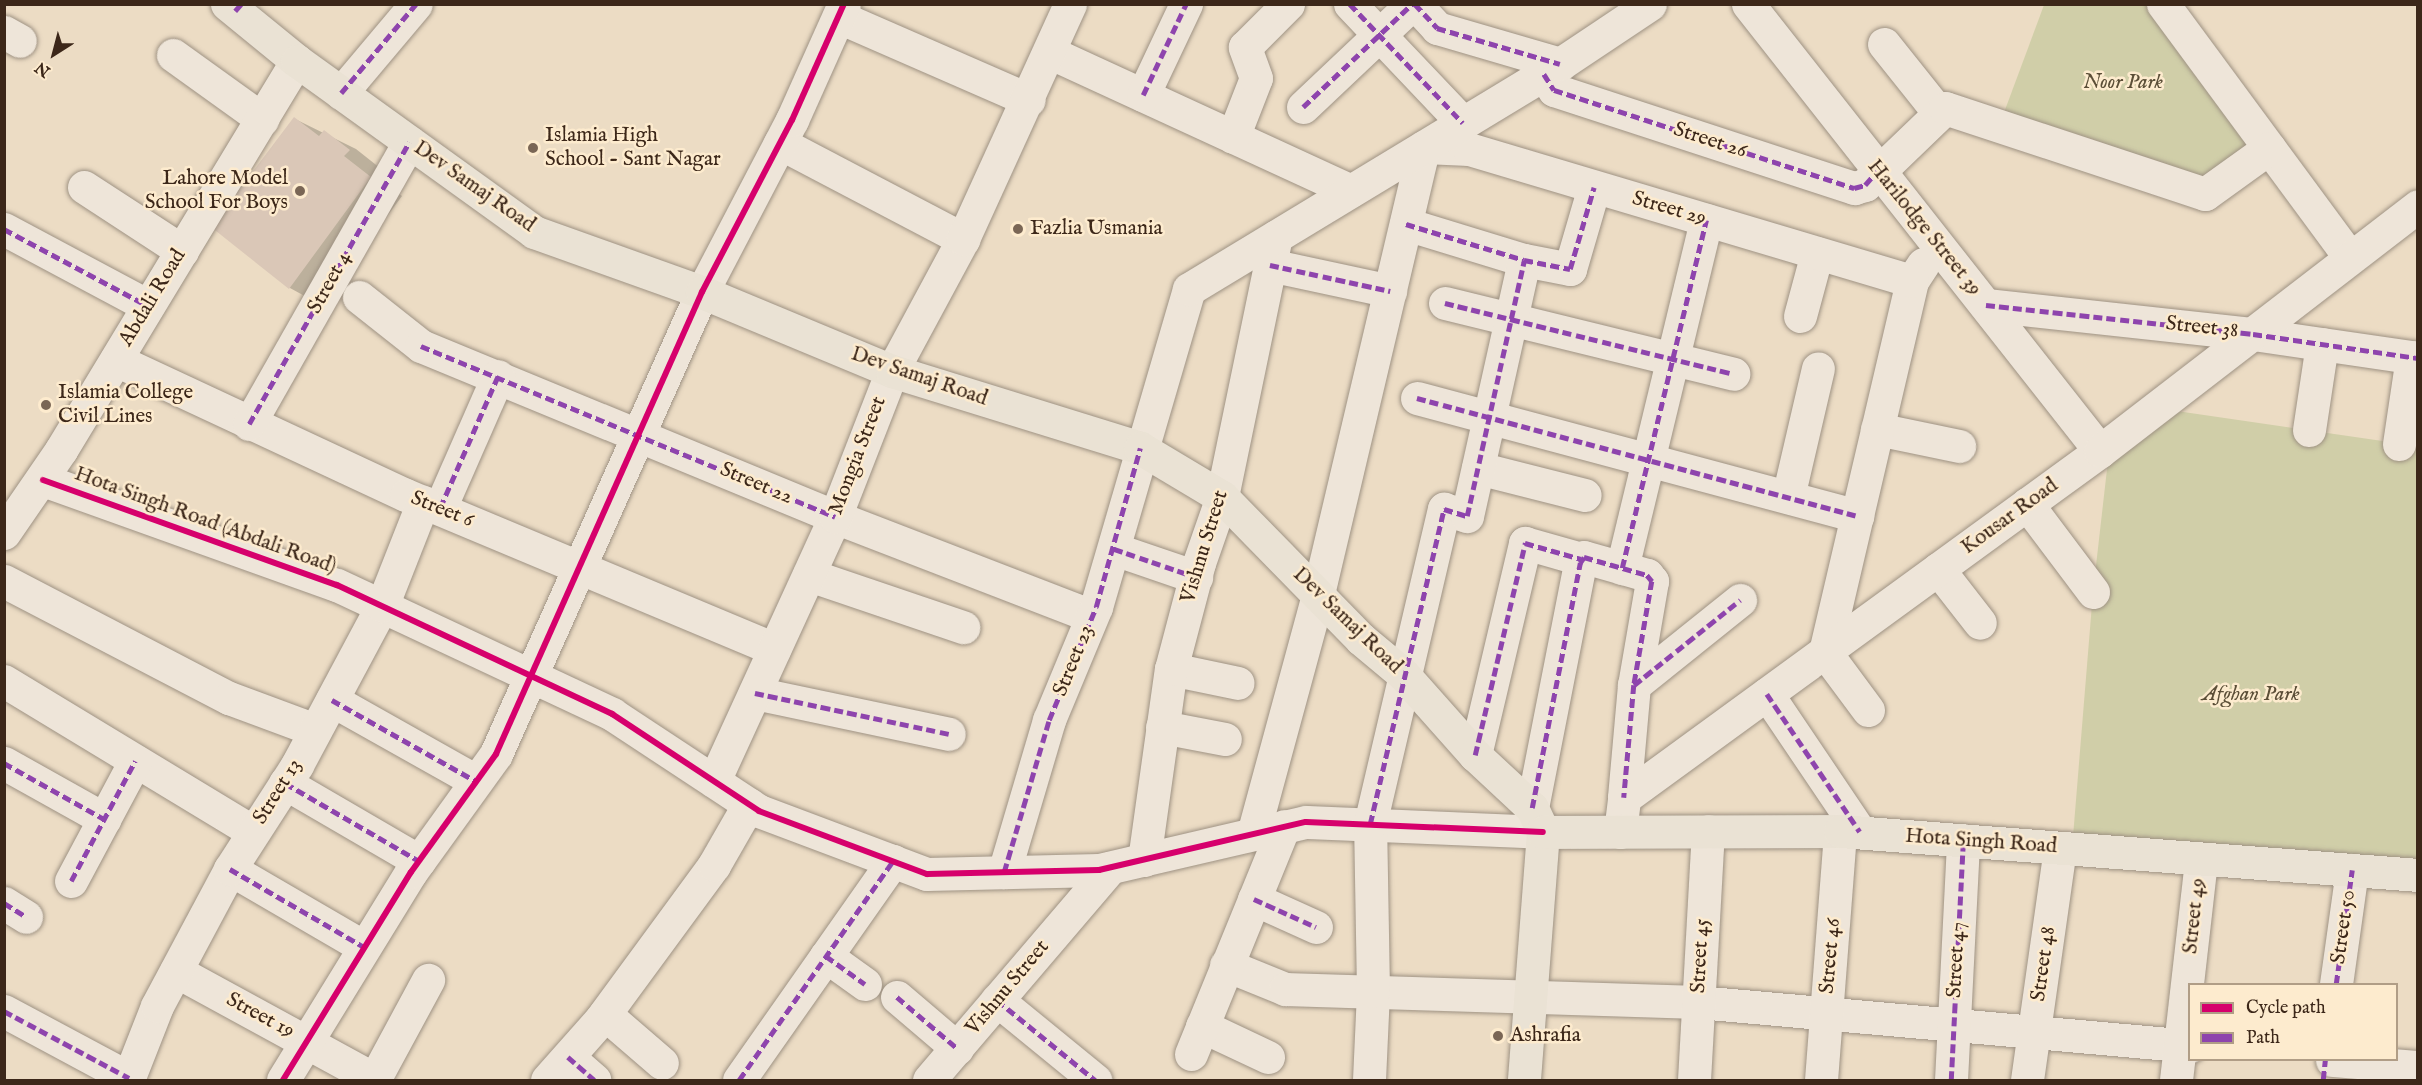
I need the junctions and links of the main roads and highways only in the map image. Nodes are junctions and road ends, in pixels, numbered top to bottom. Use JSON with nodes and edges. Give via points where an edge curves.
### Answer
{"nodes":[{"id":1,"x":234,"y":7,"type":"edge"},
{"id":2,"x":1537,"y":820,"type":"junction"},
{"id":3,"x":2418,"y":875,"type":"edge"},
{"id":4,"x":1524,"y":1080,"type":"edge"}],
"edges":[{"from":1,"to":2,"type":"main road","name":"Dev Samaj Road","via":[[297,61],[534,232],[702,292],[891,371],[1140,448],[1222,497],[1360,639],[1403,674]]},
{"from":2,"to":3,"type":"main road","name":"Hota Singh Road","via":[[1620,832],[1850,832]]},
{"from":2,"to":4,"type":"main road"}]}
